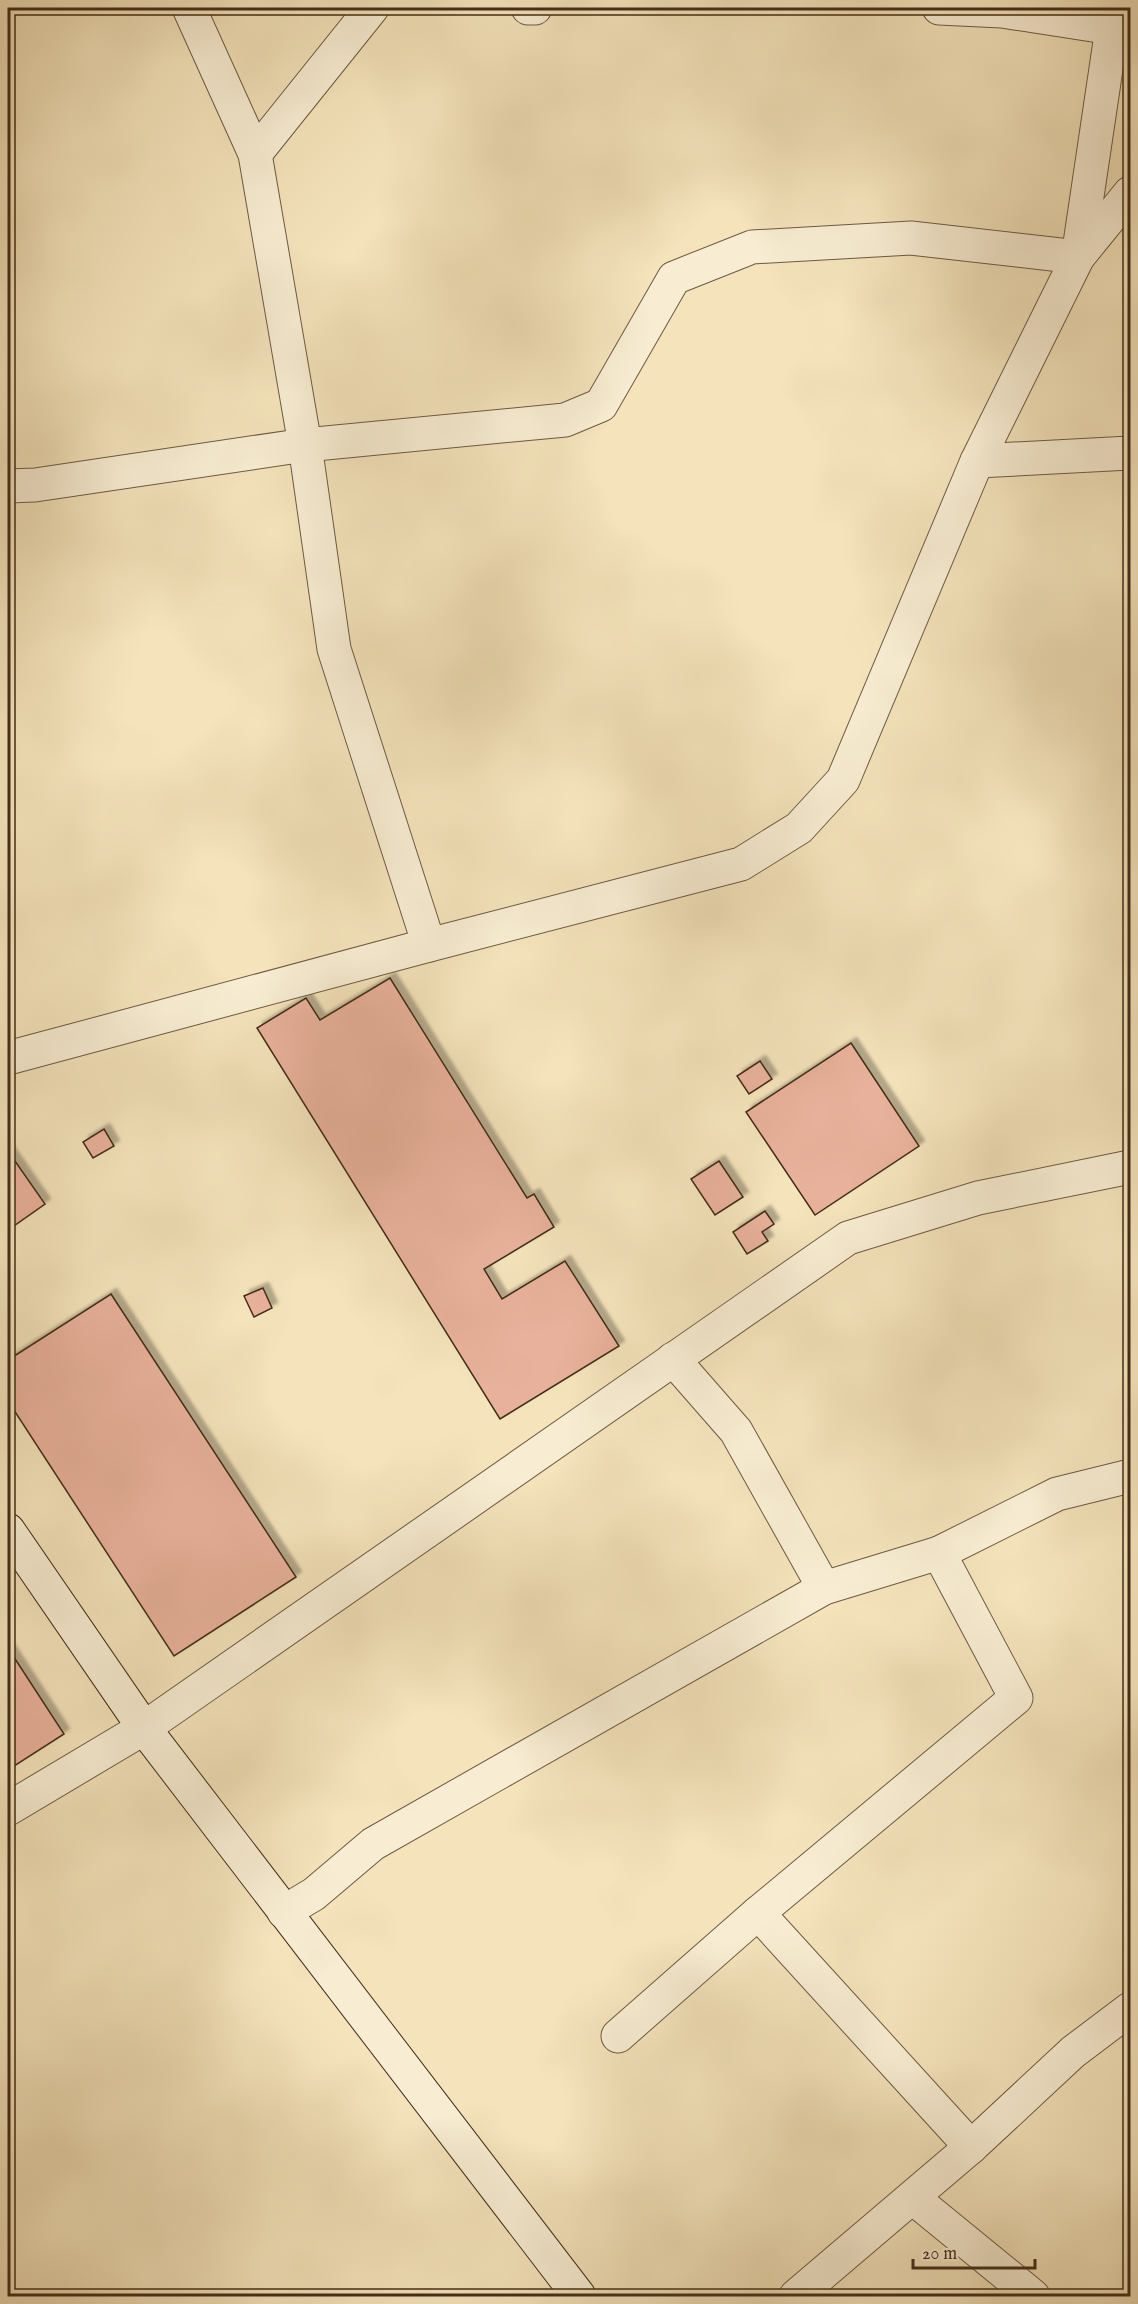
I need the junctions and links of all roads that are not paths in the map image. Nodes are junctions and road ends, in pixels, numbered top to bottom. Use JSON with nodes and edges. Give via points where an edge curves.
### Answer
{"nodes":[{"id":1,"x":189,"y":8,"type":"edge"},
{"id":2,"x":372,"y":8,"type":"edge"},
{"id":3,"x":528,"y":8,"type":"edge"},
{"id":4,"x":535,"y":8,"type":"edge"},
{"id":5,"x":939,"y":8,"type":"edge"},
{"id":6,"x":1113,"y":18,"type":"edge"},
{"id":7,"x":255,"y":154,"type":"junction"},
{"id":8,"x":1131,"y":193,"type":"edge"},
{"id":9,"x":1078,"y":257,"type":"junction"},
{"id":10,"x":305,"y":445,"type":"junction"},
{"id":11,"x":1131,"y":453,"type":"edge"},
{"id":12,"x":977,"y":461,"type":"junction"},
{"id":13,"x":8,"y":486,"type":"edge"},
{"id":14,"x":429,"y":945,"type":"junction"},
{"id":15,"x":8,"y":1058,"type":"edge"},
{"id":16,"x":1131,"y":1167,"type":"edge"},
{"id":17,"x":673,"y":1359,"type":"junction"},
{"id":18,"x":1131,"y":1476,"type":"edge"},
{"id":19,"x":8,"y":1530,"type":"edge"},
{"id":20,"x":939,"y":1553,"type":"junction"},
{"id":21,"x":824,"y":1588,"type":"junction"},
{"id":22,"x":144,"y":1728,"type":"junction"},
{"id":23,"x":8,"y":1809,"type":"edge"},
{"id":24,"x":284,"y":1912,"type":"junction"},
{"id":25,"x":758,"y":1913,"type":"junction"},
{"id":26,"x":1131,"y":2009,"type":"edge"},
{"id":27,"x":618,"y":2036,"type":"dead end"},
{"id":28,"x":971,"y":2147,"type":"junction"},
{"id":29,"x":913,"y":2198,"type":"junction"},
{"id":30,"x":579,"y":2296,"type":"edge"},
{"id":31,"x":796,"y":2296,"type":"edge"},
{"id":32,"x":1033,"y":2296,"type":"edge"}],
"edges":[{"from":1,"to":7,"type":"street"},
{"from":2,"to":7,"type":"street"},
{"from":3,"to":4,"type":"street"},
{"from":5,"to":6,"type":"street"},
{"from":6,"to":9,"type":"street"},
{"from":7,"to":10,"type":"street"},
{"from":8,"to":9,"type":"street"},
{"from":9,"to":10,"type":"street","via":[[911,238],[752,247],[674,278],[600,405],[565,420]]},
{"from":9,"to":12,"type":"street"},
{"from":10,"to":13,"type":"street"},
{"from":10,"to":14,"type":"street","via":[[334,649]]},
{"from":11,"to":12,"type":"street"},
{"from":12,"to":14,"type":"street","via":[[843,780],[799,828],[741,864]]},
{"from":14,"to":15,"type":"street"},
{"from":16,"to":17,"type":"street","via":[[978,1198],[848,1238]]},
{"from":17,"to":21,"type":"street","via":[[736,1431]]},
{"from":17,"to":22,"type":"street"},
{"from":18,"to":20,"type":"street","via":[[1057,1494]]},
{"from":19,"to":22,"type":"street"},
{"from":20,"to":21,"type":"street"},
{"from":20,"to":25,"type":"street","via":[[1016,1698]]},
{"from":21,"to":24,"type":"street","via":[[373,1844],[314,1894]]},
{"from":22,"to":23,"type":"street"},
{"from":22,"to":24,"type":"street"},
{"from":24,"to":30,"type":"street"},
{"from":25,"to":27,"type":"street"},
{"from":25,"to":28,"type":"street"},
{"from":26,"to":28,"type":"street","via":[[1073,2052]]},
{"from":28,"to":29,"type":"street"},
{"from":29,"to":31,"type":"street"},
{"from":29,"to":32,"type":"street"}]}
